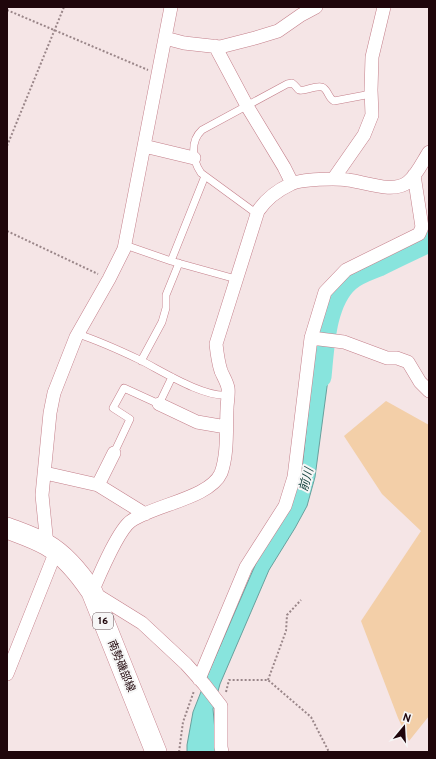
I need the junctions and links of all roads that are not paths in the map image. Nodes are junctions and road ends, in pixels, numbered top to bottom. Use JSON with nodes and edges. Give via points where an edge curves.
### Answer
{"nodes":[{"id":1,"x":171,"y":7,"type":"edge"},
{"id":2,"x":316,"y":7,"type":"edge"},
{"id":3,"x":384,"y":7,"type":"edge"},
{"id":4,"x":165,"y":38,"type":"junction"},
{"id":5,"x":216,"y":46,"type":"junction"},
{"id":6,"x":371,"y":94,"type":"junction"},
{"id":7,"x":247,"y":106,"type":"junction"},
{"id":8,"x":144,"y":146,"type":"junction"},
{"id":9,"x":429,"y":152,"type":"edge"},
{"id":10,"x":194,"y":158,"type":"junction"},
{"id":11,"x":414,"y":175,"type":"junction"},
{"id":12,"x":205,"y":176,"type":"junction"},
{"id":13,"x":334,"y":178,"type":"junction"},
{"id":14,"x":292,"y":183,"type":"junction"},
{"id":15,"x":257,"y":214,"type":"junction"},
{"id":16,"x":125,"y":245,"type":"junction"},
{"id":17,"x":171,"y":261,"type":"junction"},
{"id":18,"x":179,"y":263,"type":"junction"},
{"id":19,"x":236,"y":279,"type":"junction"},
{"id":20,"x":78,"y":334,"type":"junction"},
{"id":21,"x":311,"y":338,"type":"junction"},
{"id":22,"x":141,"y":361,"type":"junction"},
{"id":23,"x":172,"y":376,"type":"junction"},
{"id":24,"x":429,"y":391,"type":"edge"},
{"id":25,"x":228,"y":395,"type":"junction"},
{"id":26,"x":158,"y":404,"type":"junction"},
{"id":27,"x":226,"y":427,"type":"junction"},
{"id":28,"x":114,"y":453,"type":"joint"},
{"id":29,"x":45,"y":473,"type":"junction"},
{"id":30,"x":98,"y":485,"type":"junction"},
{"id":31,"x":145,"y":514,"type":"junction"},
{"id":32,"x":7,"y":528,"type":"edge"},
{"id":33,"x":51,"y":548,"type":"junction"},
{"id":34,"x":92,"y":592,"type":"junction"},
{"id":35,"x":7,"y":674,"type":"edge"},
{"id":36,"x":199,"y":679,"type":"junction"},
{"id":37,"x":156,"y":752,"type":"edge"},
{"id":38,"x":222,"y":752,"type":"edge"}],
"edges":[{"from":1,"to":4,"type":"street"},
{"from":2,"to":5,"type":"street","via":[[278,31]]},
{"from":3,"to":6,"type":"street","via":[[372,57]]},
{"from":4,"to":5,"type":"street"},
{"from":4,"to":8,"type":"street"},
{"from":5,"to":7,"type":"street"},
{"from":6,"to":7,"type":"lane","via":[[334,101],[322,87],[299,90],[292,83]]},
{"from":6,"to":13,"type":"street","via":[[372,114],[364,135]]},
{"from":7,"to":10,"type":"lane","via":[[198,133],[194,142]]},
{"from":7,"to":14,"type":"street"},
{"from":8,"to":10,"type":"street"},
{"from":8,"to":16,"type":"street"},
{"from":9,"to":11,"type":"street"},
{"from":10,"to":12,"type":"lane","via":[[196,166]]},
{"from":11,"to":13,"type":"street","via":[[401,186],[388,187]]},
{"from":11,"to":21,"type":"street","via":[[422,227],[419,234],[346,270],[325,292]]},
{"from":12,"to":15,"type":"lane"},
{"from":12,"to":17,"type":"lane"},
{"from":13,"to":14,"type":"street"},
{"from":14,"to":15,"type":"street","via":[[264,202]]},
{"from":15,"to":19,"type":"street"},
{"from":16,"to":17,"type":"lane"},
{"from":16,"to":20,"type":"street","via":[[109,280]]},
{"from":17,"to":18,"type":"lane"},
{"from":18,"to":19,"type":"lane"},
{"from":18,"to":22,"type":"lane","via":[[166,295],[162,322]]},
{"from":19,"to":25,"type":"street","via":[[216,344]]},
{"from":20,"to":22,"type":"lane"},
{"from":20,"to":29,"type":"street","via":[[54,393]]},
{"from":21,"to":24,"type":"street","via":[[344,342],[387,358],[408,362],[420,382]]},
{"from":21,"to":36,"type":"street","via":[[294,477],[285,506],[246,567]]},
{"from":22,"to":23,"type":"lane"},
{"from":23,"to":25,"type":"lane","via":[[194,388],[217,396]]},
{"from":23,"to":26,"type":"lane"},
{"from":25,"to":27,"type":"street"},
{"from":26,"to":27,"type":"street","via":[[198,422]]},
{"from":26,"to":28,"type":"lane","via":[[124,388],[113,408],[130,419]]},
{"from":27,"to":31,"type":"street","via":[[223,463],[216,480],[203,491]]},
{"from":28,"to":30,"type":"street"},
{"from":29,"to":30,"type":"street"},
{"from":29,"to":33,"type":"street","via":[[42,495]]},
{"from":30,"to":31,"type":"street"},
{"from":31,"to":34,"type":"street","via":[[130,521],[121,532]]},
{"from":32,"to":33,"type":"main road","name":"南勢磯部線","number":"16"},
{"from":33,"to":34,"type":"main road","name":"南勢磯部線","number":"16","via":[[73,566]]},
{"from":33,"to":35,"type":"street"},
{"from":34,"to":36,"type":"street","via":[[142,623]]},
{"from":34,"to":37,"type":"main road","name":"南勢磯部線","number":"16"},
{"from":36,"to":38,"type":"street","via":[[221,706]]}]}
